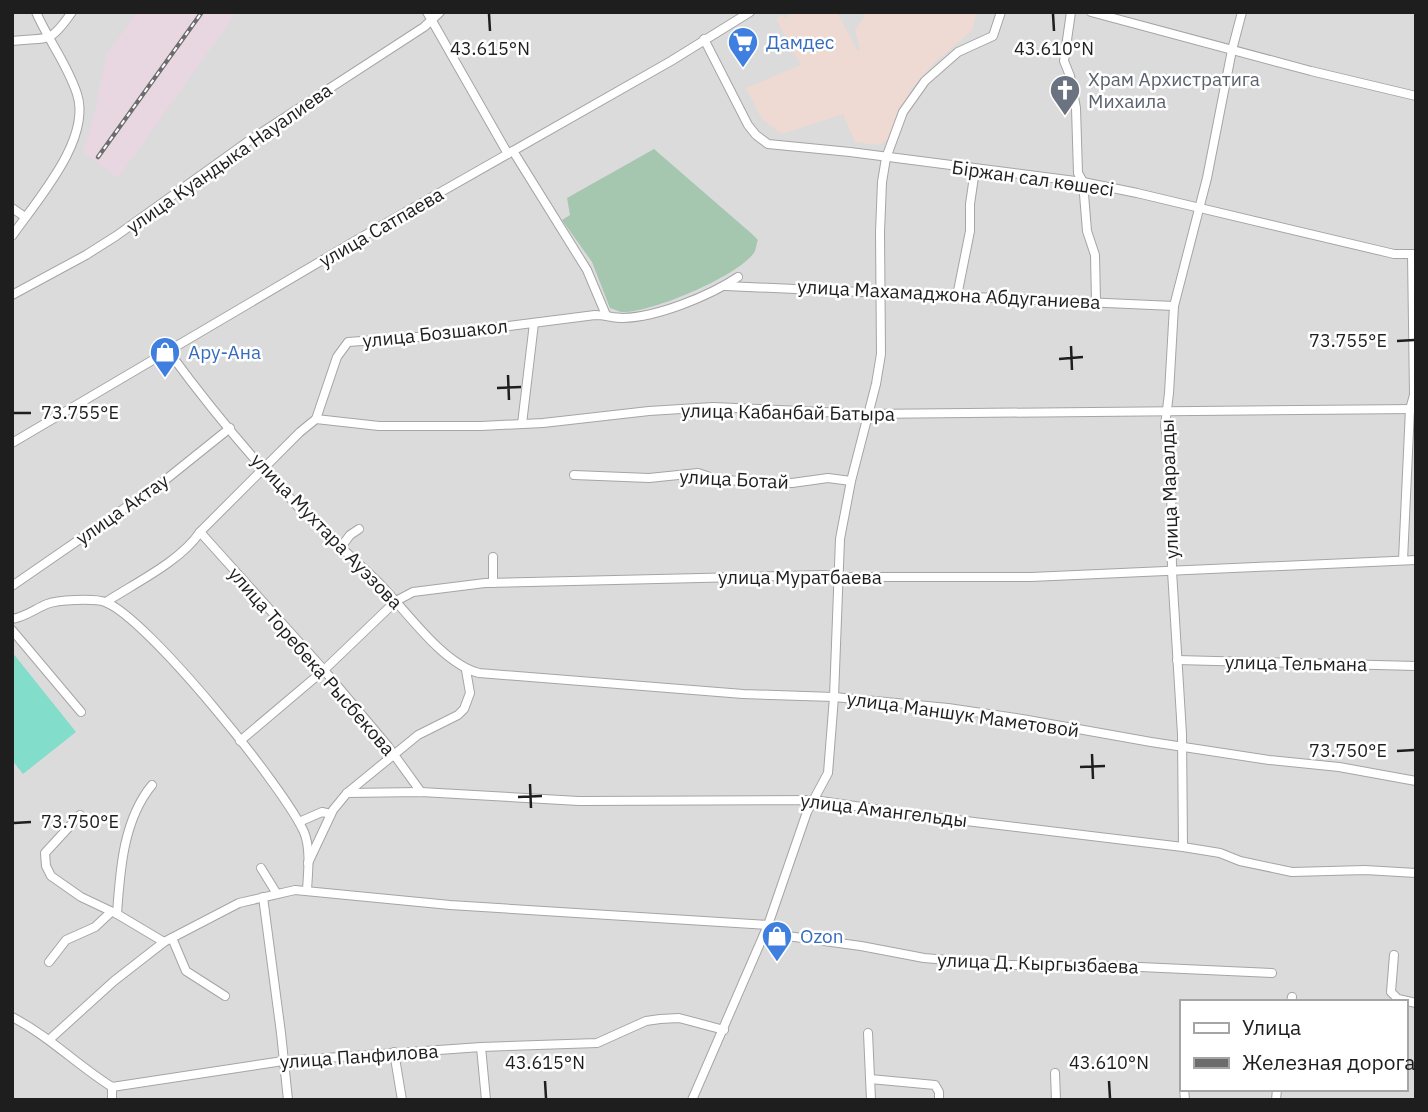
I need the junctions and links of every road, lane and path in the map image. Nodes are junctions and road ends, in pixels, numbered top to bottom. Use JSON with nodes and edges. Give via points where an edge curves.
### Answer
{"nodes":[{"id":1,"x":36,"y":12,"type":"edge"},
{"id":2,"x":72,"y":12,"type":"edge"},
{"id":3,"x":440,"y":12,"type":"edge"},
{"id":4,"x":750,"y":12,"type":"edge"},
{"id":5,"x":1001,"y":12,"type":"edge"},
{"id":6,"x":1071,"y":12,"type":"edge"},
{"id":7,"x":1091,"y":12,"type":"edge"},
{"id":8,"x":1242,"y":12,"type":"edge"},
{"id":9,"x":429,"y":16,"type":"edge"},
{"id":10,"x":49,"y":39,"type":"junction"},
{"id":11,"x":704,"y":39,"type":"junction"},
{"id":12,"x":12,"y":41,"type":"edge"},
{"id":13,"x":1232,"y":50,"type":"junction"},
{"id":14,"x":1416,"y":96,"type":"edge"},
{"id":15,"x":510,"y":153,"type":"junction"},
{"id":16,"x":886,"y":158,"type":"junction"},
{"id":17,"x":975,"y":170,"type":"junction"},
{"id":18,"x":1083,"y":182,"type":"junction"},
{"id":19,"x":12,"y":208,"type":"edge"},
{"id":20,"x":1199,"y":209,"type":"junction"},
{"id":21,"x":25,"y":217,"type":"junction"},
{"id":22,"x":12,"y":236,"type":"edge"},
{"id":23,"x":1414,"y":254,"type":"edge"},
{"id":24,"x":738,"y":277,"type":"dead end"},
{"id":25,"x":725,"y":286,"type":"junction"},
{"id":26,"x":880,"y":291,"type":"junction"},
{"id":27,"x":12,"y":295,"type":"edge"},
{"id":28,"x":957,"y":296,"type":"junction"},
{"id":29,"x":1096,"y":301,"type":"junction"},
{"id":30,"x":1174,"y":306,"type":"junction"},
{"id":31,"x":606,"y":315,"type":"junction"},
{"id":32,"x":534,"y":323,"type":"junction"},
{"id":33,"x":169,"y":352,"type":"junction"},
{"id":34,"x":1413,"y":409,"type":"edge"},
{"id":35,"x":1166,"y":412,"type":"junction"},
{"id":36,"x":867,"y":414,"type":"junction"},
{"id":37,"x":316,"y":419,"type":"junction"},
{"id":38,"x":523,"y":424,"type":"junction"},
{"id":39,"x":230,"y":428,"type":"junction"},
{"id":40,"x":12,"y":443,"type":"edge"},
{"id":41,"x":264,"y":469,"type":"junction"},
{"id":42,"x":574,"y":475,"type":"dead end"},
{"id":43,"x":851,"y":481,"type":"junction"},
{"id":44,"x":359,"y":529,"type":"dead end"},
{"id":45,"x":200,"y":532,"type":"junction"},
{"id":46,"x":341,"y":547,"type":"junction"},
{"id":47,"x":493,"y":557,"type":"dead end"},
{"id":48,"x":1403,"y":560,"type":"junction"},
{"id":49,"x":1416,"y":560,"type":"edge"},
{"id":50,"x":1172,"y":571,"type":"junction"},
{"id":51,"x":839,"y":577,"type":"junction"},
{"id":52,"x":493,"y":583,"type":"junction"},
{"id":53,"x":12,"y":586,"type":"edge"},
{"id":54,"x":396,"y":601,"type":"junction"},
{"id":55,"x":106,"y":602,"type":"junction"},
{"id":56,"x":12,"y":619,"type":"edge"},
{"id":57,"x":12,"y":630,"type":"edge"},
{"id":58,"x":1177,"y":660,"type":"junction"},
{"id":59,"x":1416,"y":666,"type":"edge"},
{"id":60,"x":324,"y":670,"type":"junction"},
{"id":61,"x":466,"y":670,"type":"junction"},
{"id":62,"x":834,"y":697,"type":"junction"},
{"id":63,"x":81,"y":712,"type":"dead end"},
{"id":64,"x":240,"y":741,"type":"junction"},
{"id":65,"x":1182,"y":747,"type":"junction"},
{"id":66,"x":393,"y":755,"type":"junction"},
{"id":67,"x":1416,"y":782,"type":"edge"},
{"id":68,"x":152,"y":785,"type":"dead end"},
{"id":69,"x":421,"y":792,"type":"junction"},
{"id":70,"x":347,"y":793,"type":"junction"},
{"id":71,"x":814,"y":800,"type":"junction"},
{"id":72,"x":331,"y":814,"type":"junction"},
{"id":73,"x":80,"y":815,"type":"dead end"},
{"id":74,"x":299,"y":822,"type":"junction"},
{"id":75,"x":1183,"y":847,"type":"junction"},
{"id":76,"x":308,"y":863,"type":"junction"},
{"id":77,"x":261,"y":868,"type":"dead end"},
{"id":78,"x":1416,"y":873,"type":"edge"},
{"id":79,"x":307,"y":890,"type":"junction"},
{"id":80,"x":277,"y":894,"type":"junction"},
{"id":81,"x":263,"y":897,"type":"junction"},
{"id":82,"x":114,"y":914,"type":"junction"},
{"id":83,"x":767,"y":929,"type":"junction"},
{"id":84,"x":168,"y":940,"type":"junction"},
{"id":85,"x":1394,"y":955,"type":"dead end"},
{"id":86,"x":49,"y":962,"type":"dead end"},
{"id":87,"x":1272,"y":973,"type":"dead end"},
{"id":88,"x":225,"y":996,"type":"dead end"},
{"id":89,"x":1402,"y":1000,"type":"edge"},
{"id":90,"x":12,"y":1017,"type":"edge"},
{"id":91,"x":724,"y":1030,"type":"junction"},
{"id":92,"x":868,"y":1033,"type":"dead end"},
{"id":93,"x":50,"y":1040,"type":"junction"},
{"id":94,"x":481,"y":1047,"type":"junction"},
{"id":95,"x":394,"y":1052,"type":"junction"},
{"id":96,"x":283,"y":1060,"type":"junction"},
{"id":97,"x":1055,"y":1073,"type":"dead end"},
{"id":98,"x":870,"y":1079,"type":"junction"},
{"id":99,"x":112,"y":1087,"type":"junction"},
{"id":100,"x":112,"y":1100,"type":"edge"},
{"id":101,"x":288,"y":1100,"type":"edge"},
{"id":102,"x":402,"y":1100,"type":"edge"},
{"id":103,"x":486,"y":1100,"type":"edge"},
{"id":104,"x":692,"y":1100,"type":"edge"},
{"id":105,"x":871,"y":1100,"type":"edge"},
{"id":106,"x":939,"y":1100,"type":"edge"},
{"id":107,"x":1056,"y":1100,"type":"edge"}],
"edges":[{"from":1,"to":10,"type":"street"},
{"from":2,"to":10,"type":"street"},
{"from":3,"to":9,"type":"street","name":"улица Куандыка Науалиева"},
{"from":4,"to":11,"type":"street","name":"улица Сатпаева"},
{"from":5,"to":16,"type":"street","via":[[993,36],[958,52],[912,97]]},
{"from":6,"to":18,"type":"street","via":[[1064,61],[1074,92],[1078,173]]},
{"from":7,"to":13,"type":"street"},
{"from":8,"to":13,"type":"street","name":"улица Маралды"},
{"from":9,"to":15,"type":"street"},
{"from":9,"to":27,"type":"street","name":"улица Куандыка Науалиева","via":[[116,236]]},
{"from":10,"to":12,"type":"street"},
{"from":10,"to":21,"type":"street","via":[[78,97],[79,128]]},
{"from":11,"to":15,"type":"street","name":"улица Сатпаева"},
{"from":11,"to":16,"type":"street","name":"Біржан сал көшесі","via":[[748,125],[761,141]]},
{"from":13,"to":14,"type":"street"},
{"from":13,"to":20,"type":"street","name":"улица Маралды"},
{"from":15,"to":31,"type":"street","via":[[587,270]]},
{"from":15,"to":33,"type":"street","name":"улица Сатпаева"},
{"from":16,"to":17,"type":"street","name":"Біржан сал көшесі"},
{"from":16,"to":26,"type":"street"},
{"from":17,"to":18,"type":"street","name":"Біржан сал көшесі"},
{"from":17,"to":28,"type":"street","via":[[970,231]]},
{"from":18,"to":20,"type":"street","name":"Біржан сал көшесі"},
{"from":18,"to":29,"type":"street","via":[[1087,231],[1095,255]]},
{"from":19,"to":21,"type":"street"},
{"from":20,"to":23,"type":"street","name":"Біржан сал көшесі","via":[[1394,254]]},
{"from":20,"to":30,"type":"street","name":"улица Маралды"},
{"from":21,"to":22,"type":"street"},
{"from":23,"to":34,"type":"street"},
{"from":24,"to":25,"type":"street"},
{"from":25,"to":26,"type":"street","name":"улица Махамаджона Абдуганиева"},
{"from":25,"to":31,"type":"street","name":"улица Бозшакол","via":[[661,311],[621,318]]},
{"from":26,"to":28,"type":"street","name":"улица Махамаджона Абдуганиева"},
{"from":26,"to":36,"type":"street","via":[[881,354]]},
{"from":28,"to":29,"type":"street","name":"улица Махамаджона Абдуганиева"},
{"from":29,"to":30,"type":"street","name":"улица Махамаджона Абдуганиева"},
{"from":30,"to":35,"type":"street","name":"улица Маралды"},
{"from":31,"to":32,"type":"street","name":"улица Бозшакол"},
{"from":32,"to":37,"type":"street","name":"улица Бозшакол","via":[[348,342],[337,356]]},
{"from":32,"to":38,"type":"street"},
{"from":33,"to":39,"type":"street","name":"улица Мухтара Ауэзова"},
{"from":33,"to":40,"type":"street","name":"улица Сатпаева"},
{"from":34,"to":35,"type":"street","name":"улица Кабанбай Батыра"},
{"from":34,"to":48,"type":"street"},
{"from":35,"to":36,"type":"street","name":"улица Кабанбай Батыра"},
{"from":35,"to":50,"type":"street","name":"улица Маралды"},
{"from":36,"to":38,"type":"street","name":"улица Кабанбай Батыра","via":[[713,407]]},
{"from":36,"to":43,"type":"street"},
{"from":37,"to":38,"type":"street","name":"улица Кабанбай Батыра","via":[[379,426]]},
{"from":37,"to":41,"type":"street"},
{"from":39,"to":41,"type":"street","name":"улица Мухтара Ауэзова"},
{"from":39,"to":53,"type":"street","name":"улица Актау","via":[[164,481]]},
{"from":41,"to":45,"type":"street"},
{"from":41,"to":46,"type":"street","name":"улица Мухтара Ауэзова"},
{"from":42,"to":43,"type":"street","name":"улица Ботай","via":[[649,478],[698,473],[719,480]]},
{"from":43,"to":51,"type":"street","via":[[840,538]]},
{"from":44,"to":46,"type":"street"},
{"from":45,"to":55,"type":"street","via":[[173,559]]},
{"from":45,"to":60,"type":"street","name":"улица Торебека Рысбекова"},
{"from":46,"to":54,"type":"street","name":"улица Мухтара Ауэзова"},
{"from":47,"to":52,"type":"street"},
{"from":48,"to":49,"type":"street","name":"улица Муратбаева"},
{"from":48,"to":50,"type":"street","name":"улица Муратбаева"},
{"from":50,"to":51,"type":"street","name":"улица Муратбаева"},
{"from":50,"to":58,"type":"street","name":"улица Маралды"},
{"from":51,"to":52,"type":"street","name":"улица Муратбаева"},
{"from":51,"to":62,"type":"street"},
{"from":52,"to":54,"type":"street","name":"улица Муратбаева","via":[[413,592]]},
{"from":54,"to":60,"type":"street","name":"улица Муратбаева"},
{"from":54,"to":61,"type":"street","name":"улица Мухтара Ауэзова"},
{"from":55,"to":56,"type":"street","via":[[48,603]]},
{"from":55,"to":64,"type":"street","via":[[164,650]]},
{"from":57,"to":63,"type":"street"},
{"from":58,"to":59,"type":"street","name":"улица Тельмана"},
{"from":58,"to":65,"type":"street","name":"улица Маралды"},
{"from":60,"to":64,"type":"street","name":"улица Муратбаева"},
{"from":60,"to":66,"type":"street","name":"улица Торебека Рысбекова"},
{"from":61,"to":62,"type":"street","name":"улица Маншук Маметовой","via":[[743,694]]},
{"from":61,"to":66,"type":"street","via":[[470,693],[464,709]]},
{"from":62,"to":65,"type":"street","name":"улица Маншук Маметовой","via":[[985,713]]},
{"from":62,"to":71,"type":"street","via":[[828,773]]},
{"from":64,"to":74,"type":"street"},
{"from":65,"to":67,"type":"street","name":"улица Маншук Маметовой"},
{"from":65,"to":75,"type":"street","name":"улица Маралды"},
{"from":66,"to":69,"type":"street","name":"улица Торебека Рысбекова"},
{"from":66,"to":70,"type":"street"},
{"from":68,"to":82,"type":"street","via":[[135,810]]},
{"from":69,"to":70,"type":"street","name":"улица Амангельды"},
{"from":69,"to":71,"type":"street","name":"улица Амангельды","via":[[579,802]]},
{"from":70,"to":72,"type":"street"},
{"from":71,"to":75,"type":"street","name":"улица Амангельды"},
{"from":71,"to":83,"type":"street"},
{"from":72,"to":74,"type":"street","via":[[322,812]]},
{"from":72,"to":76,"type":"street"},
{"from":73,"to":82,"type":"street","via":[[48,849],[46,866],[51,876]]},
{"from":74,"to":76,"type":"street"},
{"from":75,"to":78,"type":"street","name":"улица Амангельды","via":[[1292,873]]},
{"from":76,"to":79,"type":"street"},
{"from":77,"to":80,"type":"street"},
{"from":79,"to":80,"type":"street","name":"улица Д. Кыргызбаева"},
{"from":79,"to":83,"type":"street","name":"улица Д. Кыргызбаева"},
{"from":80,"to":81,"type":"street","name":"улица Д. Кыргызбаева"},
{"from":81,"to":84,"type":"street","name":"улица Д. Кыргызбаева","via":[[239,904]]},
{"from":81,"to":96,"type":"street"},
{"from":82,"to":84,"type":"street"},
{"from":82,"to":86,"type":"street","via":[[66,940]]},
{"from":83,"to":87,"type":"street","name":"улица Д. Кыргызбаева","via":[[924,958]]},
{"from":83,"to":91,"type":"street"},
{"from":84,"to":88,"type":"street","via":[[186,971]]},
{"from":84,"to":93,"type":"street","name":"улица Д. Кыргызбаева","via":[[114,981]]},
{"from":85,"to":89,"type":"street","via":[[1391,992]]},
{"from":90,"to":93,"type":"street"},
{"from":91,"to":94,"type":"street","name":"улица Панфилова","via":[[679,1018],[660,1018],[597,1043]]},
{"from":91,"to":104,"type":"street"},
{"from":92,"to":98,"type":"street"},
{"from":93,"to":99,"type":"street"},
{"from":94,"to":95,"type":"street","name":"улица Панфилова"},
{"from":94,"to":103,"type":"street"},
{"from":95,"to":96,"type":"street","name":"улица Панфилова"},
{"from":95,"to":102,"type":"street"},
{"from":96,"to":99,"type":"street","name":"улица Панфилова"},
{"from":96,"to":101,"type":"street"},
{"from":97,"to":107,"type":"street"},
{"from":98,"to":105,"type":"street"},
{"from":98,"to":106,"type":"street","via":[[935,1086]]},
{"from":99,"to":100,"type":"street"}]}
